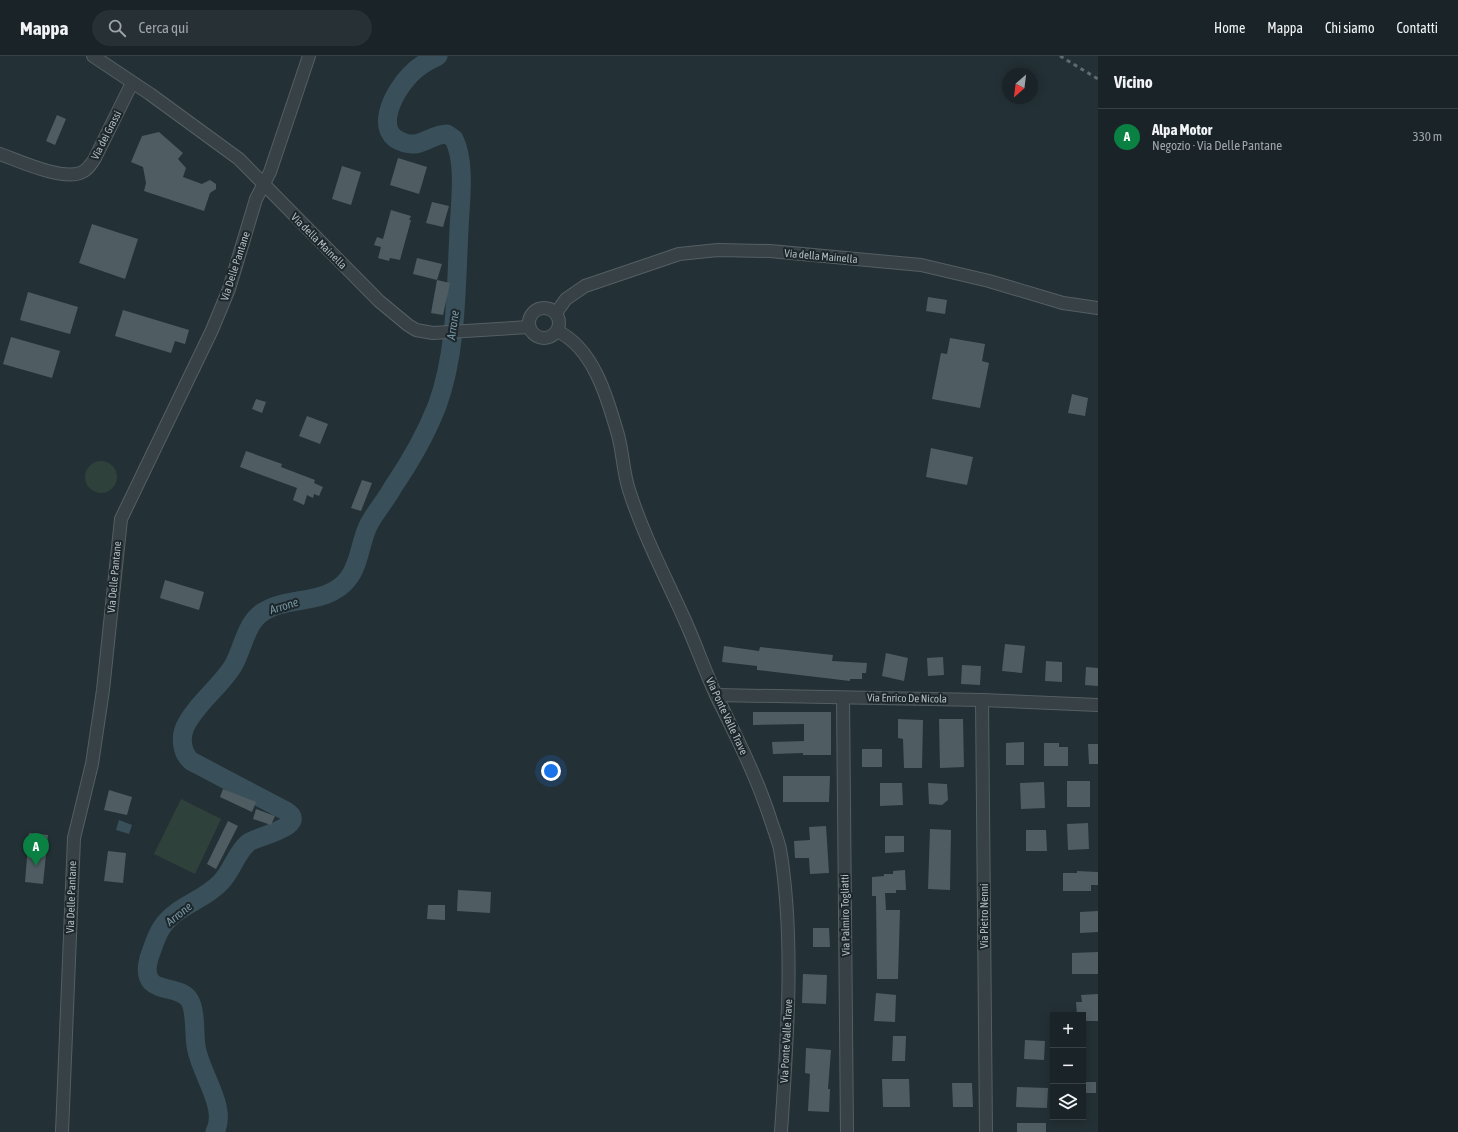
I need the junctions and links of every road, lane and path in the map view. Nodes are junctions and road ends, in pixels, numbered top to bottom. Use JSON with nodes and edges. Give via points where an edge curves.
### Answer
{"nodes":[{"id":1,"x":93,"y":56,"type":"edge"},
{"id":2,"x":309,"y":56,"type":"edge"},
{"id":3,"x":132,"y":83,"type":"junction"},
{"id":4,"x":0,"y":154,"type":"edge"},
{"id":5,"x":264,"y":186,"type":"junction"},
{"id":6,"x":1098,"y":308,"type":"edge"},
{"id":7,"x":556,"y":313,"type":"junction"},
{"id":8,"x":529,"y":327,"type":"junction"},
{"id":9,"x":557,"y":331,"type":"junction"},
{"id":10,"x":716,"y":695,"type":"junction"},
{"id":11,"x":843,"y":698,"type":"junction"},
{"id":12,"x":982,"y":700,"type":"junction"},
{"id":13,"x":1098,"y":704,"type":"edge"},
{"id":14,"x":62,"y":1132,"type":"edge"},
{"id":15,"x":781,"y":1132,"type":"edge"},
{"id":16,"x":847,"y":1132,"type":"edge"},
{"id":17,"x":986,"y":1132,"type":"edge"}],
"edges":[{"from":1,"to":3,"type":"street","name":"Via della Mainella"},
{"from":2,"to":5,"type":"street","name":"Via Delle Pantane"},
{"from":3,"to":4,"type":"street","name":"Via dei Grassi","via":[[94,160],[81,173],[60,174]]},
{"from":3,"to":5,"type":"street","name":"Via della Mainella","via":[[239,159]]},
{"from":5,"to":8,"type":"street","name":"Via della Mainella","via":[[392,313],[416,330],[438,333]]},
{"from":5,"to":14,"type":"street","name":"Via Delle Pantane","via":[[256,199],[227,296],[121,519],[103,690],[92,764],[74,838]]},
{"from":6,"to":7,"type":"street","name":"Via della Mainella","via":[[1063,303],[989,281],[921,265],[718,250],[679,254],[585,286],[566,298]]},
{"from":7,"to":8,"type":"street","via":[[547,308],[537,309],[530,316]]},
{"from":7,"to":9,"type":"street","via":[[560,321]]},
{"from":8,"to":9,"type":"street","via":[[535,336],[540,338],[550,337]]},
{"from":9,"to":10,"type":"street","name":"Via Ponte Valle Trave","via":[[587,356],[608,398],[631,495],[651,550],[683,616]]},
{"from":10,"to":11,"type":"street","name":"Via Enrico De Nicola"},
{"from":10,"to":15,"type":"street","name":"Via Ponte Valle Trave","via":[[763,796],[780,848],[786,908],[788,996]]},
{"from":11,"to":12,"type":"street","name":"Via Enrico De Nicola"},
{"from":11,"to":16,"type":"street","name":"Via Palmiro Togliatti"},
{"from":12,"to":13,"type":"street","name":"Via Enrico De Nicola"},
{"from":12,"to":17,"type":"street","name":"Via Pietro Nenni"}]}
